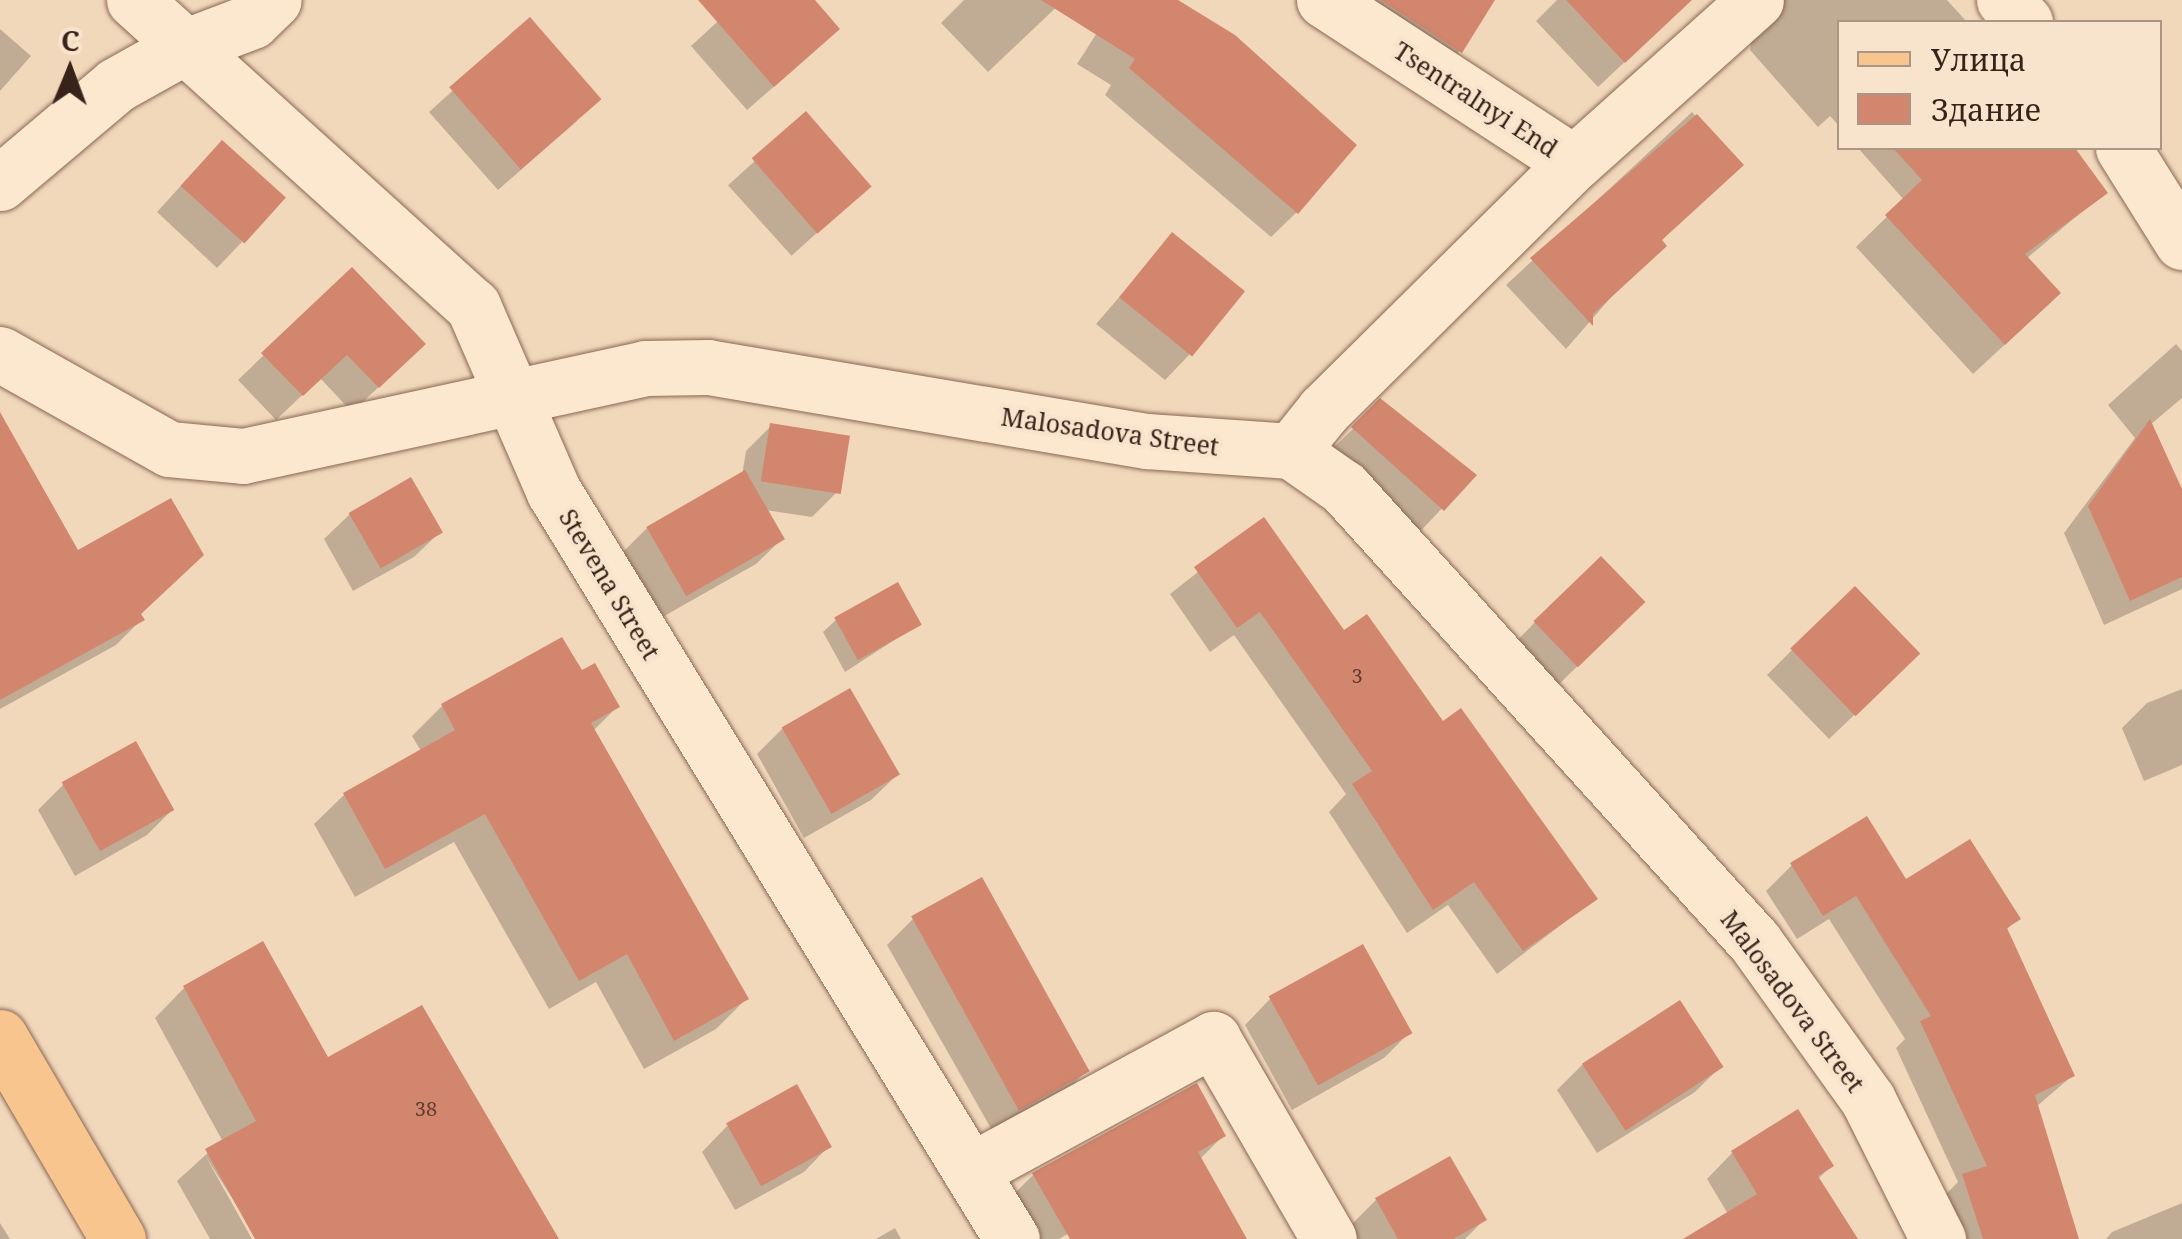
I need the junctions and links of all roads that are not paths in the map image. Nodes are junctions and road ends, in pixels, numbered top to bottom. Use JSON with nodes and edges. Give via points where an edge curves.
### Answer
{"nodes":[{"id":1,"x":134,"y":0,"type":"edge"},
{"id":2,"x":274,"y":0,"type":"edge"},
{"id":3,"x":1324,"y":0,"type":"edge"},
{"id":4,"x":1756,"y":0,"type":"edge"},
{"id":5,"x":2004,"y":0,"type":"edge"},
{"id":6,"x":2022,"y":20,"type":"edge"},
{"id":7,"x":184,"y":47,"type":"junction"},
{"id":8,"x":2124,"y":150,"type":"edge"},
{"id":9,"x":1574,"y":163,"type":"junction"},
{"id":10,"x":0,"y":184,"type":"edge"},
{"id":11,"x":2182,"y":242,"type":"edge"},
{"id":12,"x":0,"y":354,"type":"edge"},
{"id":13,"x":514,"y":399,"type":"junction"},
{"id":14,"x":1292,"y":451,"type":"junction"},
{"id":15,"x":0,"y":1037,"type":"edge"},
{"id":16,"x":970,"y":1171,"type":"junction"},
{"id":17,"x":118,"y":1239,"type":"edge"},
{"id":18,"x":1012,"y":1239,"type":"edge"},
{"id":19,"x":1329,"y":1239,"type":"edge"},
{"id":20,"x":1938,"y":1239,"type":"edge"}],
"edges":[{"from":1,"to":7,"type":"street","name":"Stevena Street"},
{"from":2,"to":7,"type":"street","via":[[252,20]]},
{"from":3,"to":9,"type":"street","name":"Tsentralnyi End"},
{"from":4,"to":9,"type":"street","name":"Tsentralnyi End"},
{"from":5,"to":6,"type":"street"},
{"from":7,"to":10,"type":"street","via":[[116,86]]},
{"from":7,"to":13,"type":"street","name":"Stevena Street","via":[[473,306]]},
{"from":8,"to":11,"type":"street"},
{"from":9,"to":14,"type":"street","via":[[1324,410]]},
{"from":12,"to":13,"type":"street","name":"Malosadova Street","via":[[169,449],[244,456]]},
{"from":13,"to":14,"type":"street","name":"Malosadova Street","via":[[645,368],[708,367],[1147,441]]},
{"from":13,"to":16,"type":"street","name":"Stevena Street","via":[[554,492]]},
{"from":14,"to":20,"type":"street","name":"Malosadova Street","via":[[1344,488],[1755,942],[1868,1100]]},
{"from":15,"to":17,"type":"main road"},
{"from":16,"to":18,"type":"street","name":"Stevena Street"},
{"from":16,"to":19,"type":"street","via":[[1213,1038]]}]}
